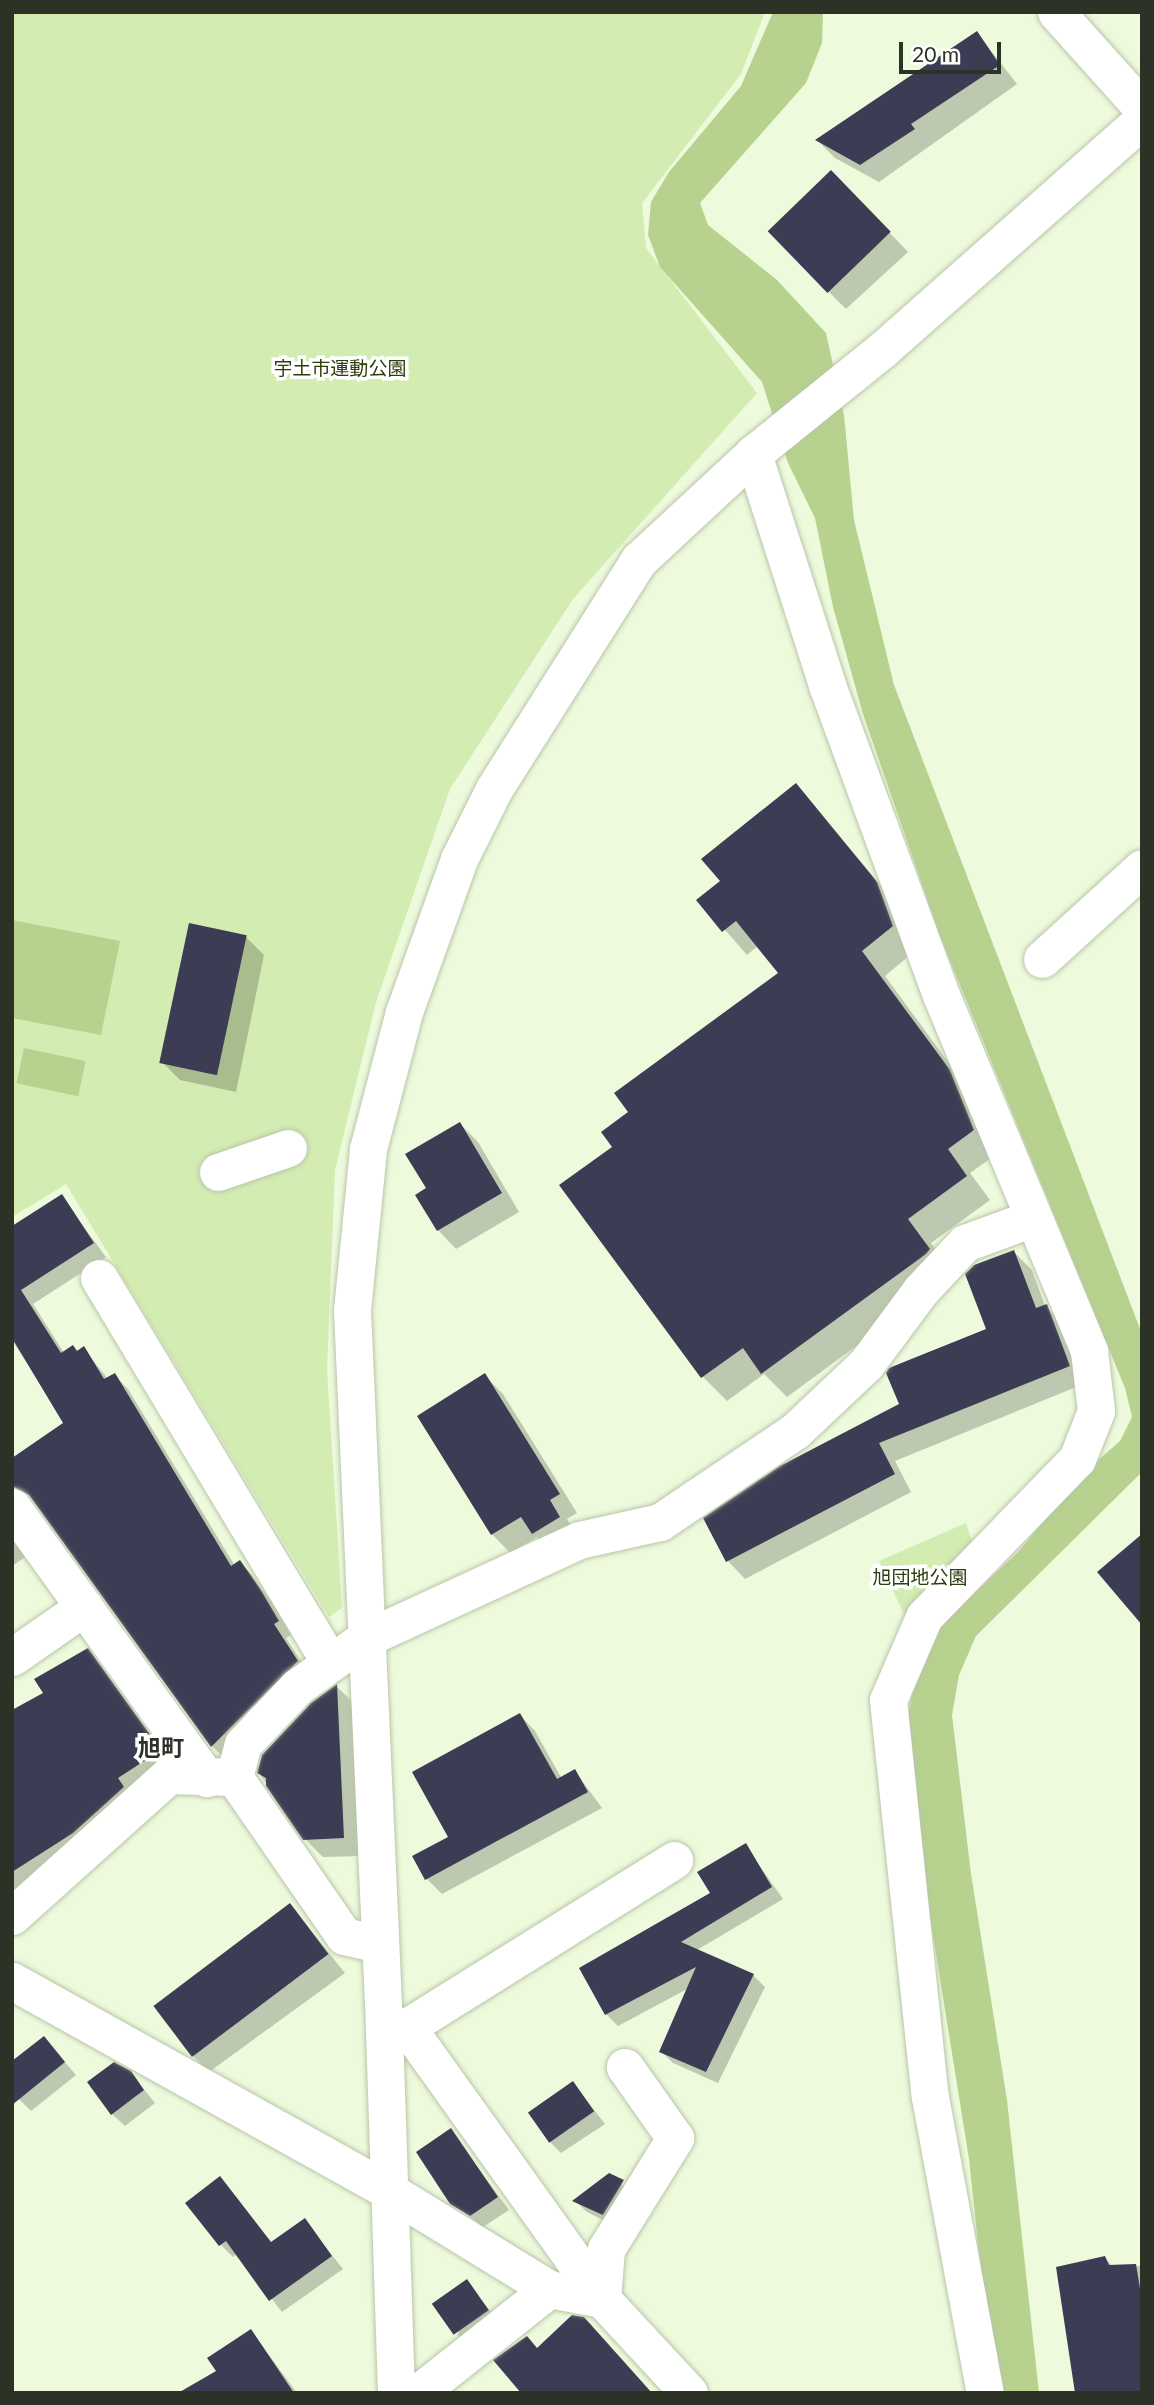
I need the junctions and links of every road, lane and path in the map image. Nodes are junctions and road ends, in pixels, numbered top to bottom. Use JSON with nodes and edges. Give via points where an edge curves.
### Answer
{"nodes":[{"id":1,"x":1056,"y":12,"type":"edge"},
{"id":2,"x":1142,"y":108,"type":"edge"},
{"id":3,"x":1142,"y":120,"type":"edge"},
{"id":4,"x":753,"y":454,"type":"junction"},
{"id":5,"x":1142,"y":868,"type":"edge"},
{"id":6,"x":1042,"y":959,"type":"dead end"},
{"id":7,"x":288,"y":1148,"type":"dead end"},
{"id":8,"x":218,"y":1172,"type":"dead end"},
{"id":9,"x":1032,"y":1218,"type":"junction"},
{"id":10,"x":99,"y":1278,"type":"dead end"},
{"id":11,"x":12,"y":1507,"type":"edge"},
{"id":12,"x":84,"y":1607,"type":"junction"},
{"id":13,"x":363,"y":1639,"type":"junction"},
{"id":14,"x":12,"y":1657,"type":"edge"},
{"id":15,"x":330,"y":1663,"type":"junction"},
{"id":16,"x":221,"y":1778,"type":"junction"},
{"id":17,"x":674,"y":1860,"type":"dead end"},
{"id":18,"x":12,"y":1916,"type":"edge"},
{"id":19,"x":380,"y":1944,"type":"junction"},
{"id":20,"x":12,"y":1981,"type":"edge"},
{"id":21,"x":396,"y":2026,"type":"junction"},
{"id":22,"x":625,"y":2067,"type":"dead end"},
{"id":23,"x":391,"y":2192,"type":"junction"},
{"id":24,"x":549,"y":2289,"type":"junction"},
{"id":25,"x":602,"y":2299,"type":"junction"},
{"id":26,"x":396,"y":2393,"type":"edge"},
{"id":27,"x":418,"y":2393,"type":"edge"},
{"id":28,"x":689,"y":2393,"type":"edge"},
{"id":29,"x":985,"y":2393,"type":"edge"}],
"edges":[{"from":1,"to":2,"type":"street"},
{"from":3,"to":4,"type":"street","via":[[882,350]]},
{"from":4,"to":9,"type":"street","via":[[841,723],[941,995]]},
{"from":4,"to":13,"type":"street","via":[[639,560],[559,684],[494,789],[459,859],[404,1012],[368,1149],[352,1310]]},
{"from":5,"to":6,"type":"street"},
{"from":7,"to":8,"type":"street"},
{"from":9,"to":13,"type":"street","via":[[965,1243],[921,1290],[866,1364],[795,1431],[660,1522],[579,1540]]},
{"from":9,"to":29,"type":"street","via":[[1089,1351],[1096,1410],[1077,1459],[924,1617],[888,1700],[930,2097]]},
{"from":10,"to":15,"type":"street"},
{"from":11,"to":12,"type":"street"},
{"from":12,"to":14,"type":"street"},
{"from":12,"to":16,"type":"street"},
{"from":13,"to":15,"type":"street"},
{"from":13,"to":19,"type":"street"},
{"from":15,"to":16,"type":"street","via":[[297,1687],[243,1744]]},
{"from":16,"to":18,"type":"street","via":[[169,1776]]},
{"from":16,"to":19,"type":"street","via":[[344,1936]]},
{"from":17,"to":21,"type":"street"},
{"from":19,"to":21,"type":"street"},
{"from":20,"to":23,"type":"street"},
{"from":21,"to":23,"type":"street"},
{"from":21,"to":25,"type":"street"},
{"from":22,"to":25,"type":"street","via":[[675,2138],[606,2249]]},
{"from":23,"to":24,"type":"street"},
{"from":23,"to":26,"type":"street"},
{"from":24,"to":25,"type":"street"},
{"from":24,"to":27,"type":"street"},
{"from":25,"to":28,"type":"street"}]}
